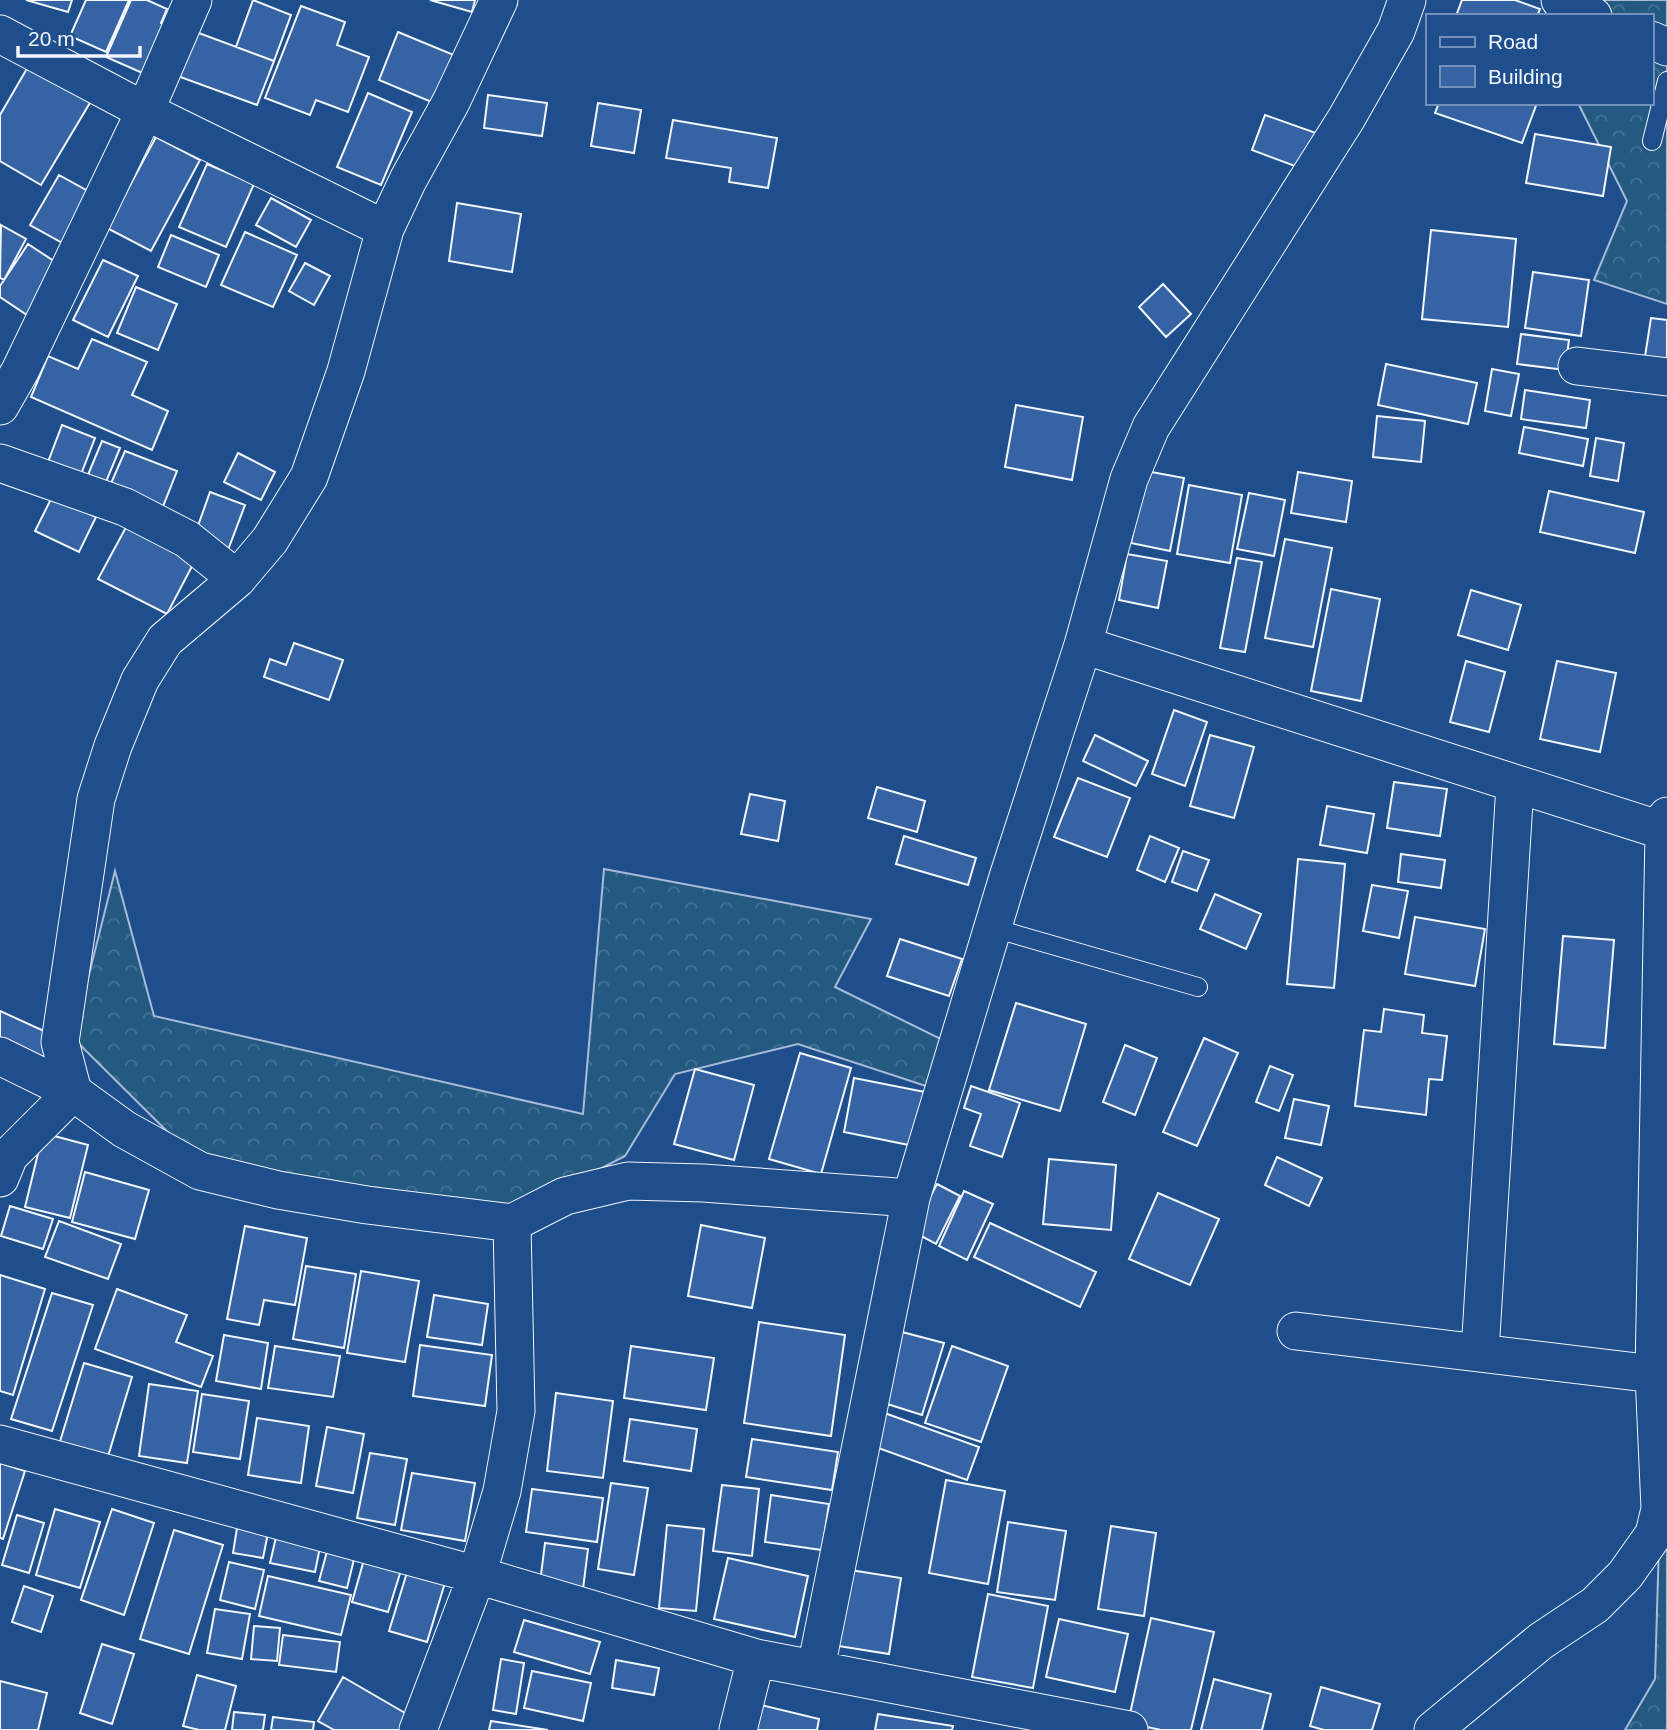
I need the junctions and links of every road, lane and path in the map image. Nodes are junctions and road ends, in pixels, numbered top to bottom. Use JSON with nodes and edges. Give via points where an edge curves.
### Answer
{"nodes":[{"id":1,"x":193,"y":0,"type":"edge"},
{"id":2,"x":499,"y":0,"type":"edge"},
{"id":3,"x":1407,"y":0,"type":"edge"},
{"id":4,"x":1560,"y":0,"type":"edge"},
{"id":5,"x":1589,"y":14,"type":"edge"},
{"id":6,"x":0,"y":34,"type":"edge"},
{"id":7,"x":1667,"y":81,"type":"edge"},
{"id":8,"x":145,"y":111,"type":"junction"},
{"id":9,"x":1652,"y":141,"type":"dead end"},
{"id":10,"x":385,"y":229,"type":"junction"},
{"id":11,"x":1577,"y":366,"type":"dead end"},
{"id":12,"x":1667,"y":377,"type":"edge"},
{"id":13,"x":0,"y":406,"type":"edge"},
{"id":14,"x":0,"y":463,"type":"edge"},
{"id":15,"x":237,"y":579,"type":"junction"},
{"id":16,"x":1083,"y":645,"type":"junction"},
{"id":17,"x":1515,"y":785,"type":"junction"},
{"id":18,"x":1666,"y":827,"type":"edge"},
{"id":19,"x":993,"y":928,"type":"junction"},
{"id":20,"x":1198,"y":987,"type":"dead end"},
{"id":21,"x":0,"y":1056,"type":"edge"},
{"id":22,"x":73,"y":1092,"type":"junction"},
{"id":23,"x":0,"y":1178,"type":"edge"},
{"id":24,"x":911,"y":1198,"type":"junction"},
{"id":25,"x":512,"y":1223,"type":"junction"},
{"id":26,"x":1296,"y":1331,"type":"dead end"},
{"id":27,"x":1480,"y":1352,"type":"junction"},
{"id":28,"x":1654,"y":1374,"type":"junction"},
{"id":29,"x":0,"y":1444,"type":"edge"},
{"id":30,"x":477,"y":1575,"type":"junction"},
{"id":31,"x":757,"y":1658,"type":"junction"},
{"id":32,"x":816,"y":1668,"type":"junction"},
{"id":33,"x":418,"y":1730,"type":"edge"},
{"id":34,"x":738,"y":1730,"type":"edge"},
{"id":35,"x":1129,"y":1730,"type":"edge"},
{"id":36,"x":1433,"y":1730,"type":"edge"}],
"edges":[{"from":1,"to":8,"type":"street"},
{"from":2,"to":10,"type":"street"},
{"from":3,"to":16,"type":"street","via":[[1396,32],[1346,120],[1151,427],[1129,479]]},
{"from":4,"to":5,"type":"street"},
{"from":6,"to":8,"type":"street"},
{"from":7,"to":9,"type":"lane"},
{"from":8,"to":10,"type":"street"},
{"from":8,"to":13,"type":"street"},
{"from":10,"to":15,"type":"street","via":[[346,371],[309,477],[270,540]]},
{"from":11,"to":12,"type":"street"},
{"from":14,"to":15,"type":"street","via":[[125,507],[187,539]]},
{"from":15,"to":22,"type":"street","via":[[164,640],[140,680],[99,788],[60,1042]]},
{"from":16,"to":17,"type":"street"},
{"from":16,"to":19,"type":"street"},
{"from":17,"to":18,"type":"street"},
{"from":17,"to":27,"type":"street"},
{"from":18,"to":28,"type":"street"},
{"from":19,"to":20,"type":"lane"},
{"from":19,"to":24,"type":"street"},
{"from":21,"to":22,"type":"street"},
{"from":22,"to":23,"type":"street","via":[[9,1156]]},
{"from":22,"to":25,"type":"street","via":[[124,1129],[200,1171],[367,1205]]},
{"from":24,"to":25,"type":"street","via":[[628,1181],[565,1196]]},
{"from":24,"to":32,"type":"street"},
{"from":25,"to":30,"type":"street","via":[[516,1411],[502,1491]]},
{"from":26,"to":27,"type":"street"},
{"from":27,"to":28,"type":"street"},
{"from":28,"to":36,"type":"street","via":[[1660,1509],[1654,1534],[1625,1575],[1595,1605],[1541,1641]]},
{"from":29,"to":30,"type":"street"},
{"from":30,"to":31,"type":"street"},
{"from":30,"to":33,"type":"street"},
{"from":31,"to":32,"type":"street"},
{"from":31,"to":34,"type":"street"},
{"from":32,"to":35,"type":"street"}]}
